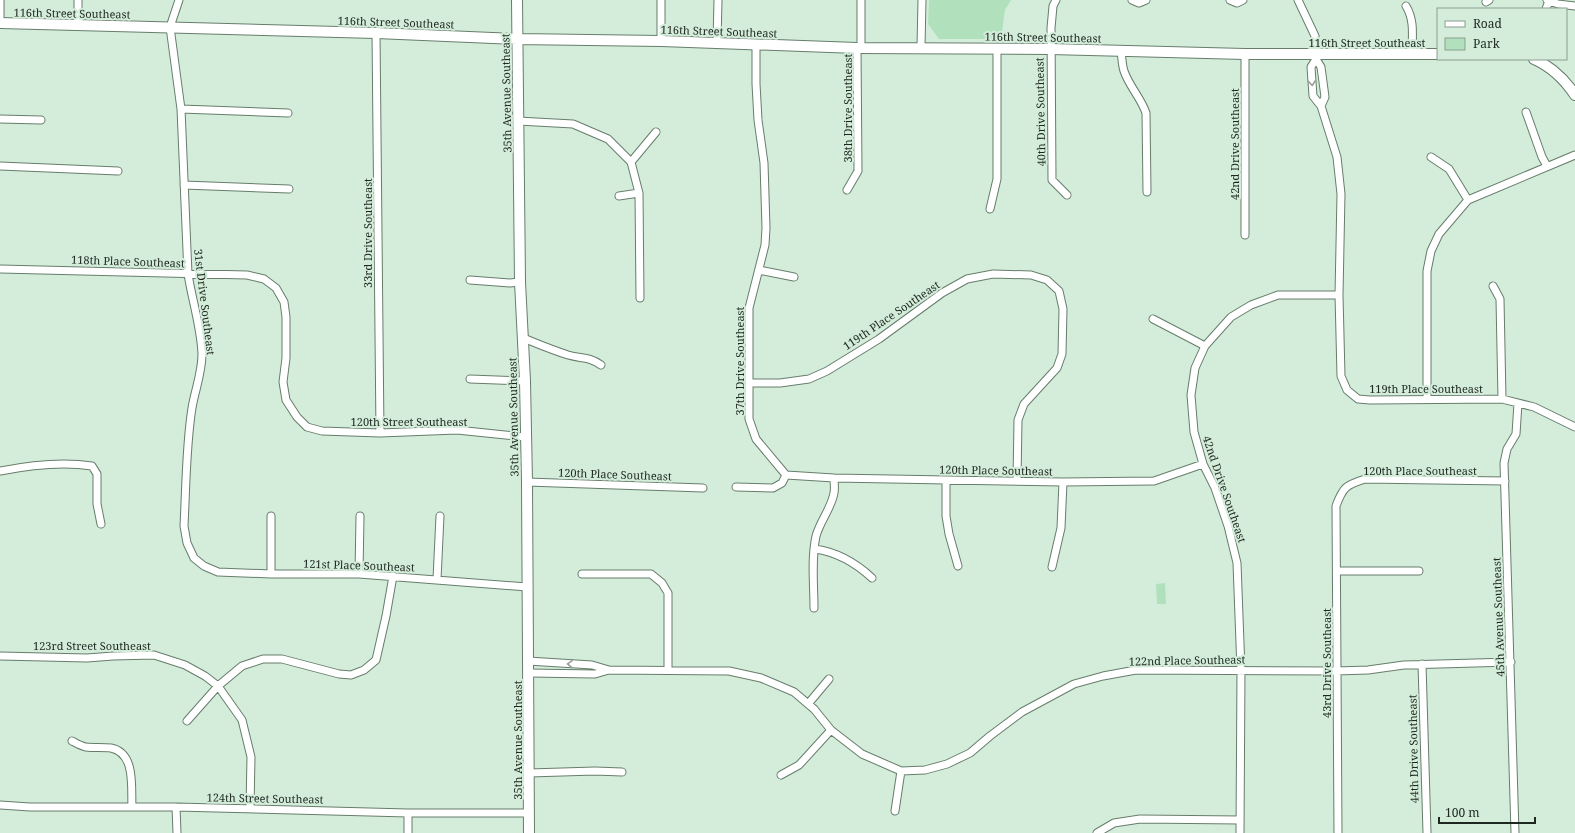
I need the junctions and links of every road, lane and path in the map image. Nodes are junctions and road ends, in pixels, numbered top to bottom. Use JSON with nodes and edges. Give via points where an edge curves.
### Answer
{"nodes":[{"id":1,"x":0,"y":0,"type":"edge"},
{"id":2,"x":78,"y":0,"type":"edge"},
{"id":3,"x":179,"y":0,"type":"edge"},
{"id":4,"x":517,"y":0,"type":"edge"},
{"id":5,"x":661,"y":0,"type":"edge"},
{"id":6,"x":718,"y":0,"type":"edge"},
{"id":7,"x":862,"y":0,"type":"edge"},
{"id":8,"x":922,"y":0,"type":"edge"},
{"id":9,"x":1056,"y":0,"type":"edge"},
{"id":10,"x":1132,"y":0,"type":"edge"},
{"id":11,"x":1146,"y":0,"type":"edge"},
{"id":12,"x":1230,"y":0,"type":"edge"},
{"id":13,"x":1243,"y":0,"type":"edge"},
{"id":14,"x":1298,"y":0,"type":"edge"},
{"id":15,"x":1548,"y":1,"type":"edge"},
{"id":16,"x":1406,"y":6,"type":"dead end"},
{"id":17,"x":1557,"y":6,"type":"edge"},
{"id":18,"x":1575,"y":6,"type":"edge"},
{"id":19,"x":0,"y":23,"type":"edge"},
{"id":20,"x":78,"y":25,"type":"junction"},
{"id":21,"x":170,"y":27,"type":"junction"},
{"id":22,"x":376,"y":33,"type":"junction"},
{"id":23,"x":517,"y":40,"type":"junction"},
{"id":24,"x":661,"y":41,"type":"junction"},
{"id":25,"x":717,"y":43,"type":"junction"},
{"id":26,"x":756,"y":45,"type":"junction"},
{"id":27,"x":921,"y":47,"type":"junction"},
{"id":28,"x":859,"y":48,"type":"junction"},
{"id":29,"x":997,"y":48,"type":"junction"},
{"id":30,"x":1050,"y":48,"type":"junction"},
{"id":31,"x":1122,"y":51,"type":"junction"},
{"id":32,"x":1412,"y":53,"type":"junction"},
{"id":33,"x":1245,"y":54,"type":"junction"},
{"id":34,"x":1437,"y":54,"type":"edge"},
{"id":35,"x":1316,"y":56,"type":"junction"},
{"id":36,"x":1537,"y":60,"type":"edge"},
{"id":37,"x":1575,"y":95,"type":"edge"},
{"id":38,"x":1321,"y":106,"type":"junction"},
{"id":39,"x":181,"y":109,"type":"junction"},
{"id":40,"x":1526,"y":112,"type":"dead end"},
{"id":41,"x":288,"y":113,"type":"dead end"},
{"id":42,"x":0,"y":119,"type":"edge"},
{"id":43,"x":41,"y":120,"type":"dead end"},
{"id":44,"x":518,"y":121,"type":"junction"},
{"id":45,"x":656,"y":132,"type":"dead end"},
{"id":46,"x":1575,"y":154,"type":"edge"},
{"id":47,"x":1431,"y":157,"type":"dead end"},
{"id":48,"x":631,"y":162,"type":"junction"},
{"id":49,"x":0,"y":166,"type":"edge"},
{"id":50,"x":1547,"y":166,"type":"junction"},
{"id":51,"x":118,"y":171,"type":"dead end"},
{"id":52,"x":184,"y":185,"type":"junction"},
{"id":53,"x":289,"y":189,"type":"dead end"},
{"id":54,"x":847,"y":190,"type":"dead end"},
{"id":55,"x":1147,"y":192,"type":"dead end"},
{"id":56,"x":639,"y":193,"type":"junction"},
{"id":57,"x":1067,"y":194,"type":"dead end"},
{"id":58,"x":619,"y":196,"type":"dead end"},
{"id":59,"x":1468,"y":200,"type":"junction"},
{"id":60,"x":990,"y":209,"type":"dead end"},
{"id":61,"x":1245,"y":235,"type":"dead end"},
{"id":62,"x":0,"y":269,"type":"edge"},
{"id":63,"x":759,"y":270,"type":"junction"},
{"id":64,"x":188,"y":274,"type":"junction"},
{"id":65,"x":794,"y":278,"type":"dead end"},
{"id":66,"x":470,"y":280,"type":"dead end"},
{"id":67,"x":520,"y":282,"type":"junction"},
{"id":68,"x":1492,"y":286,"type":"dead end"},
{"id":69,"x":1339,"y":295,"type":"junction"},
{"id":70,"x":640,"y":298,"type":"dead end"},
{"id":71,"x":1153,"y":319,"type":"dead end"},
{"id":72,"x":523,"y":338,"type":"junction"},
{"id":73,"x":1205,"y":346,"type":"junction"},
{"id":74,"x":601,"y":365,"type":"dead end"},
{"id":75,"x":470,"y":379,"type":"dead end"},
{"id":76,"x":525,"y":381,"type":"junction"},
{"id":77,"x":749,"y":383,"type":"junction"},
{"id":78,"x":1427,"y":399,"type":"junction"},
{"id":79,"x":1502,"y":399,"type":"junction"},
{"id":80,"x":1518,"y":403,"type":"junction"},
{"id":81,"x":296,"y":417,"type":"joint"},
{"id":82,"x":1575,"y":427,"type":"edge"},
{"id":83,"x":380,"y":433,"type":"junction"},
{"id":84,"x":525,"y":438,"type":"junction"},
{"id":85,"x":1203,"y":464,"type":"junction"},
{"id":86,"x":0,"y":471,"type":"edge"},
{"id":87,"x":786,"y":475,"type":"junction"},
{"id":88,"x":834,"y":478,"type":"junction"},
{"id":89,"x":946,"y":480,"type":"junction"},
{"id":90,"x":1016,"y":480,"type":"junction"},
{"id":91,"x":1505,"y":481,"type":"junction"},
{"id":92,"x":527,"y":482,"type":"junction"},
{"id":93,"x":1063,"y":482,"type":"junction"},
{"id":94,"x":736,"y":487,"type":"dead end"},
{"id":95,"x":703,"y":488,"type":"dead end"},
{"id":96,"x":1340,"y":494,"type":"joint"},
{"id":97,"x":271,"y":516,"type":"dead end"},
{"id":98,"x":360,"y":516,"type":"dead end"},
{"id":99,"x":440,"y":516,"type":"dead end"},
{"id":100,"x":101,"y":524,"type":"dead end"},
{"id":101,"x":815,"y":549,"type":"junction"},
{"id":102,"x":194,"y":558,"type":"joint"},
{"id":103,"x":958,"y":566,"type":"dead end"},
{"id":104,"x":1052,"y":567,"type":"dead end"},
{"id":105,"x":1337,"y":571,"type":"junction"},
{"id":106,"x":1419,"y":571,"type":"dead end"},
{"id":107,"x":272,"y":574,"type":"junction"},
{"id":108,"x":359,"y":574,"type":"junction"},
{"id":109,"x":582,"y":574,"type":"dead end"},
{"id":110,"x":393,"y":576,"type":"junction"},
{"id":111,"x":872,"y":578,"type":"dead end"},
{"id":112,"x":437,"y":579,"type":"junction"},
{"id":113,"x":527,"y":587,"type":"junction"},
{"id":114,"x":814,"y":608,"type":"dead end"},
{"id":115,"x":0,"y":656,"type":"edge"},
{"id":116,"x":528,"y":661,"type":"junction"},
{"id":117,"x":1511,"y":662,"type":"junction"},
{"id":118,"x":1422,"y":664,"type":"junction"},
{"id":119,"x":609,"y":670,"type":"junction"},
{"id":120,"x":668,"y":670,"type":"junction"},
{"id":121,"x":1241,"y":670,"type":"junction"},
{"id":122,"x":1336,"y":671,"type":"junction"},
{"id":123,"x":528,"y":673,"type":"junction"},
{"id":124,"x":828,"y":679,"type":"dead end"},
{"id":125,"x":218,"y":686,"type":"junction"},
{"id":126,"x":808,"y":704,"type":"junction"},
{"id":127,"x":187,"y":722,"type":"dead end"},
{"id":128,"x":831,"y":730,"type":"junction"},
{"id":129,"x":72,"y":741,"type":"dead end"},
{"id":130,"x":901,"y":771,"type":"junction"},
{"id":131,"x":622,"y":772,"type":"dead end"},
{"id":132,"x":528,"y":773,"type":"junction"},
{"id":133,"x":781,"y":774,"type":"dead end"},
{"id":134,"x":0,"y":805,"type":"edge"},
{"id":135,"x":132,"y":807,"type":"junction"},
{"id":136,"x":176,"y":807,"type":"junction"},
{"id":137,"x":250,"y":808,"type":"junction"},
{"id":138,"x":895,"y":811,"type":"dead end"},
{"id":139,"x":408,"y":812,"type":"junction"},
{"id":140,"x":529,"y":813,"type":"junction"},
{"id":141,"x":1240,"y":820,"type":"junction"},
{"id":142,"x":177,"y":833,"type":"edge"},
{"id":143,"x":408,"y":833,"type":"edge"},
{"id":144,"x":529,"y":833,"type":"edge"},
{"id":145,"x":1097,"y":833,"type":"edge"},
{"id":146,"x":1240,"y":833,"type":"edge"},
{"id":147,"x":1338,"y":833,"type":"edge"},
{"id":148,"x":1427,"y":833,"type":"edge"},
{"id":149,"x":1515,"y":833,"type":"edge"}],
"edges":[{"from":1,"to":19,"type":"street"},
{"from":2,"to":20,"type":"street"},
{"from":3,"to":21,"type":"street","name":"31st Drive Southeast"},
{"from":4,"to":23,"type":"street","name":"35th Avenue Southeast"},
{"from":5,"to":24,"type":"street"},
{"from":6,"to":25,"type":"street"},
{"from":7,"to":28,"type":"street","name":"38th Drive Southeast"},
{"from":8,"to":27,"type":"street"},
{"from":9,"to":30,"type":"street","name":"40th Drive Southeast","via":[[1051,21]]},
{"from":10,"to":11,"type":"street","via":[[1139,4]]},
{"from":12,"to":13,"type":"street","via":[[1237,3]]},
{"from":14,"to":35,"type":"street","via":[[1316,36]]},
{"from":15,"to":17,"type":"street"},
{"from":16,"to":32,"type":"street","via":[[1412,21]]},
{"from":17,"to":18,"type":"street"},
{"from":19,"to":20,"type":"street","name":"116th Street Southeast"},
{"from":20,"to":21,"type":"street","name":"116th Street Southeast"},
{"from":21,"to":22,"type":"street","name":"116th Street Southeast"},
{"from":21,"to":39,"type":"street","name":"31st Drive Southeast"},
{"from":22,"to":23,"type":"street","name":"116th Street Southeast"},
{"from":22,"to":83,"type":"street","name":"33rd Drive Southeast"},
{"from":23,"to":24,"type":"street","name":"116th Street Southeast"},
{"from":23,"to":44,"type":"street","name":"35th Avenue Southeast"},
{"from":24,"to":25,"type":"street","name":"116th Street Southeast"},
{"from":25,"to":26,"type":"street","name":"116th Street Southeast"},
{"from":26,"to":28,"type":"street","name":"116th Street Southeast"},
{"from":26,"to":63,"type":"street","name":"37th Drive Southeast","via":[[758,120],[766,195],[765,245]]},
{"from":27,"to":28,"type":"street","name":"116th Street Southeast"},
{"from":27,"to":29,"type":"street","name":"116th Street Southeast"},
{"from":28,"to":54,"type":"street","name":"38th Drive Southeast","via":[[858,171]]},
{"from":29,"to":30,"type":"street","name":"116th Street Southeast"},
{"from":29,"to":60,"type":"street","via":[[997,179]]},
{"from":30,"to":31,"type":"street","name":"116th Street Southeast"},
{"from":30,"to":57,"type":"street","name":"40th Drive Southeast","via":[[1052,180]]},
{"from":31,"to":33,"type":"street","name":"116th Street Southeast"},
{"from":31,"to":55,"type":"street","via":[[1124,70],[1146,114]]},
{"from":32,"to":34,"type":"street","name":"116th Street Southeast"},
{"from":32,"to":35,"type":"street","name":"116th Street Southeast"},
{"from":33,"to":35,"type":"street","name":"116th Street Southeast"},
{"from":33,"to":61,"type":"street","name":"42nd Drive Southeast"},
{"from":35,"to":38,"type":"street","via":[[1321,67],[1325,97]]},
{"from":35,"to":38,"type":"street","one_way":true,"via":[[1311,67],[1313,96]]},
{"from":36,"to":37,"type":"street","via":[[1552,70]]},
{"from":38,"to":69,"type":"street","via":[[1337,157],[1341,194]]},
{"from":39,"to":41,"type":"street"},
{"from":39,"to":52,"type":"street","name":"31st Drive Southeast"},
{"from":40,"to":50,"type":"street"},
{"from":42,"to":43,"type":"street"},
{"from":44,"to":48,"type":"street","via":[[573,124],[608,139]]},
{"from":44,"to":67,"type":"street","name":"35th Avenue Southeast"},
{"from":45,"to":48,"type":"street"},
{"from":46,"to":50,"type":"street"},
{"from":47,"to":59,"type":"street","via":[[1449,169]]},
{"from":48,"to":56,"type":"street"},
{"from":49,"to":51,"type":"street"},
{"from":50,"to":59,"type":"street"},
{"from":52,"to":53,"type":"street"},
{"from":52,"to":64,"type":"street","name":"31st Drive Southeast"},
{"from":56,"to":58,"type":"street"},
{"from":56,"to":70,"type":"street"},
{"from":59,"to":78,"type":"street","via":[[1439,234],[1431,252],[1427,271]]},
{"from":62,"to":64,"type":"street","name":"118th Place Southeast"},
{"from":63,"to":65,"type":"street"},
{"from":63,"to":77,"type":"street","name":"37th Drive Southeast","via":[[749,308]]},
{"from":64,"to":81,"type":"street","name":"118th Place Southeast","via":[[247,275],[264,279],[276,288],[284,302],[286,317],[283,382],[286,400]]},
{"from":64,"to":102,"type":"street","name":"31st Drive Southeast","via":[[200,332],[202,356],[192,408],[184,526],[187,543]]},
{"from":66,"to":67,"type":"street"},
{"from":67,"to":72,"type":"street","name":"35th Avenue Southeast"},
{"from":68,"to":79,"type":"street","via":[[1500,300]]},
{"from":69,"to":73,"type":"street","via":[[1278,295],[1251,305],[1231,317]]},
{"from":69,"to":78,"type":"street","name":"119th Place Southeast","via":[[1341,376],[1347,390],[1358,399]]},
{"from":71,"to":73,"type":"street"},
{"from":72,"to":74,"type":"street","via":[[554,351],[591,358]]},
{"from":72,"to":76,"type":"street","name":"35th Avenue Southeast"},
{"from":73,"to":85,"type":"street","name":"42nd Drive Southeast","via":[[1195,368],[1191,395],[1194,432]]},
{"from":75,"to":76,"type":"street"},
{"from":76,"to":84,"type":"street","name":"35th Avenue Southeast"},
{"from":77,"to":87,"type":"street","name":"37th Drive Southeast","via":[[749,419],[756,439]]},
{"from":77,"to":90,"type":"street","name":"119th Place Southeast","via":[[780,383],[809,378],[827,371],[879,339],[942,293],[967,279],[993,274],[1031,275],[1047,280],[1059,291],[1062,308],[1062,354],[1057,368],[1024,404],[1018,420]]},
{"from":78,"to":79,"type":"street","name":"119th Place Southeast"},
{"from":79,"to":80,"type":"street","name":"119th Place Southeast"},
{"from":80,"to":82,"type":"street","name":"119th Place Southeast","via":[[1534,407]]},
{"from":80,"to":91,"type":"street","name":"45th Avenue Southeast","via":[[1516,434],[1507,449],[1504,463]]},
{"from":81,"to":83,"type":"street","name":"120th Street Southeast","via":[[307,426],[322,431]]},
{"from":83,"to":84,"type":"street","name":"120th Street Southeast","via":[[457,430]]},
{"from":84,"to":92,"type":"street","name":"35th Avenue Southeast"},
{"from":85,"to":93,"type":"street","name":"120th Place Southeast","via":[[1154,481]]},
{"from":85,"to":121,"type":"street","name":"42nd Drive Southeast","via":[[1215,488],[1237,563]]},
{"from":86,"to":100,"type":"street","via":[[41,464],[92,466],[97,474],[97,504]]},
{"from":87,"to":88,"type":"street","name":"120th Place Southeast"},
{"from":87,"to":94,"type":"street","via":[[782,483],[773,488]]},
{"from":88,"to":89,"type":"street","name":"120th Place Southeast"},
{"from":88,"to":101,"type":"street","via":[[834,493],[820,525]]},
{"from":89,"to":90,"type":"street","name":"120th Place Southeast"},
{"from":89,"to":103,"type":"street","via":[[946,516]]},
{"from":90,"to":93,"type":"street","name":"120th Place Southeast"},
{"from":91,"to":96,"type":"street","name":"120th Place Southeast","via":[[1365,479],[1349,484]]},
{"from":91,"to":117,"type":"street","name":"45th Avenue Southeast"},
{"from":92,"to":95,"type":"street","name":"120th Place Southeast"},
{"from":92,"to":113,"type":"street","name":"35th Avenue Southeast"},
{"from":93,"to":104,"type":"street","via":[[1061,528]]},
{"from":96,"to":105,"type":"street","name":"43rd Drive Southeast","via":[[1336,506]]},
{"from":97,"to":107,"type":"street"},
{"from":98,"to":108,"type":"street"},
{"from":99,"to":112,"type":"street"},
{"from":101,"to":111,"type":"street","via":[[850,561]]},
{"from":101,"to":114,"type":"street"},
{"from":102,"to":107,"type":"street","name":"121st Place Southeast","via":[[218,572]]},
{"from":105,"to":106,"type":"street"},
{"from":105,"to":122,"type":"street","name":"43rd Drive Southeast"},
{"from":107,"to":108,"type":"street","name":"121st Place Southeast"},
{"from":108,"to":110,"type":"street","name":"121st Place Southeast"},
{"from":109,"to":120,"type":"street","via":[[652,574],[662,583],[668,593]]},
{"from":110,"to":112,"type":"street","name":"121st Place Southeast"},
{"from":110,"to":125,"type":"street","via":[[376,660],[364,670],[351,675],[339,674],[282,659],[263,659],[242,666]]},
{"from":112,"to":113,"type":"street","name":"121st Place Southeast"},
{"from":113,"to":116,"type":"street","name":"35th Avenue Southeast"},
{"from":115,"to":125,"type":"street","name":"123rd Street Southeast","via":[[87,658],[154,655],[185,665]]},
{"from":119,"to":116,"type":"street","name":"122nd Place Southeast","one_way":true,"via":[[592,665]]},
{"from":116,"to":123,"type":"street","name":"35th Avenue Southeast"},
{"from":117,"to":118,"type":"street","name":"122nd Place Southeast"},
{"from":117,"to":149,"type":"street","name":"45th Avenue Southeast"},
{"from":118,"to":122,"type":"street","name":"122nd Place Southeast"},
{"from":118,"to":148,"type":"street","name":"44th Drive Southeast"},
{"from":119,"to":120,"type":"street","name":"122nd Place Southeast"},
{"from":119,"to":123,"type":"street","name":"122nd Place Southeast","via":[[595,674]]},
{"from":120,"to":126,"type":"street","name":"122nd Place Southeast","via":[[729,671],[761,678],[794,692]]},
{"from":121,"to":122,"type":"street","name":"122nd Place Southeast"},
{"from":121,"to":130,"type":"street","name":"122nd Place Southeast","via":[[1136,670],[1074,684],[1022,712],[970,753],[947,764],[924,770]]},
{"from":121,"to":141,"type":"street","name":"42nd Drive Southeast"},
{"from":122,"to":147,"type":"street","name":"43rd Drive Southeast"},
{"from":123,"to":132,"type":"street","name":"35th Avenue Southeast"},
{"from":124,"to":126,"type":"street"},
{"from":125,"to":127,"type":"street"},
{"from":125,"to":137,"type":"street","name":"123rd Street Southeast","via":[[242,720],[251,758]]},
{"from":126,"to":128,"type":"street","name":"122nd Place Southeast"},
{"from":128,"to":130,"type":"street","name":"122nd Place Southeast","via":[[862,754]]},
{"from":128,"to":133,"type":"street","via":[[799,765]]},
{"from":129,"to":135,"type":"street","via":[[84,747],[112,748],[124,756],[131,771]]},
{"from":130,"to":138,"type":"street"},
{"from":131,"to":132,"type":"street"},
{"from":132,"to":140,"type":"street","name":"35th Avenue Southeast"},
{"from":134,"to":135,"type":"street","name":"124th Street Southeast"},
{"from":135,"to":136,"type":"street","name":"124th Street Southeast"},
{"from":136,"to":137,"type":"street","name":"124th Street Southeast"},
{"from":136,"to":142,"type":"street"},
{"from":137,"to":139,"type":"street","name":"124th Street Southeast"},
{"from":139,"to":140,"type":"street","name":"124th Street Southeast"},
{"from":139,"to":143,"type":"street"},
{"from":140,"to":144,"type":"street","name":"35th Avenue Southeast"},
{"from":141,"to":145,"type":"street","via":[[1140,819],[1114,823]]},
{"from":141,"to":146,"type":"street","name":"42nd Drive Southeast"}]}
